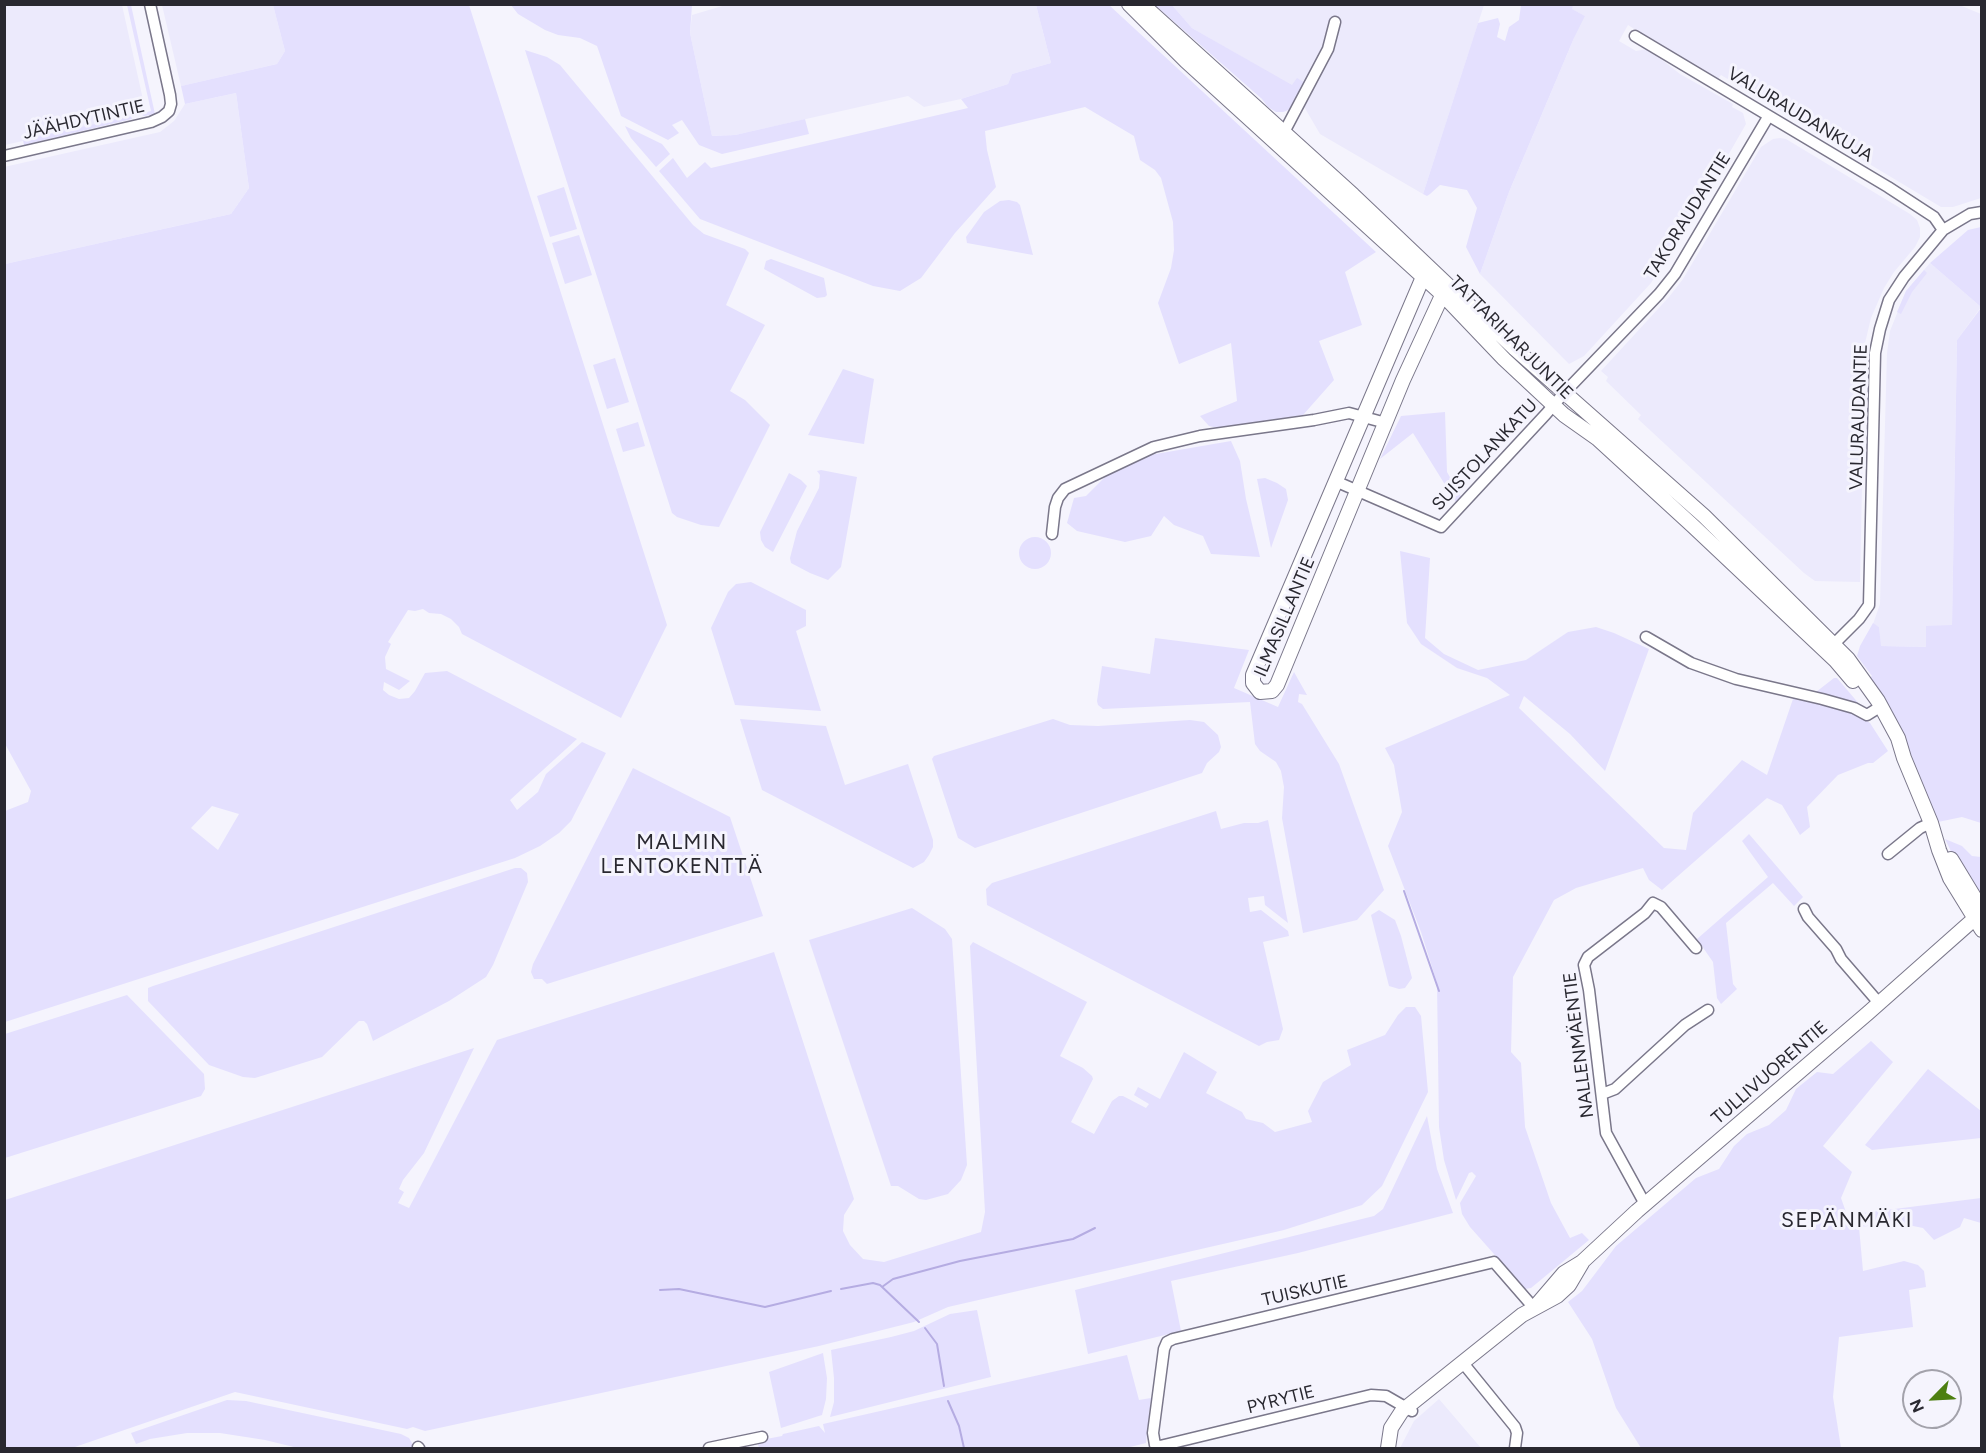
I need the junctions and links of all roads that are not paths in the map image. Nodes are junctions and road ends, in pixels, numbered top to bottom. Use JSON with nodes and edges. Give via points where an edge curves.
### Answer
{"nodes":[{"id":1,"x":150,"y":4,"type":"edge"},
{"id":2,"x":1129,"y":4,"type":"edge"},
{"id":3,"x":1142,"y":4,"type":"edge"},
{"id":4,"x":1335,"y":22,"type":"dead end"},
{"id":5,"x":1635,"y":36,"type":"dead end"},
{"id":6,"x":1768,"y":117,"type":"junction"},
{"id":7,"x":1281,"y":138,"type":"junction"},
{"id":8,"x":4,"y":156,"type":"edge"},
{"id":9,"x":1982,"y":212,"type":"edge"},
{"id":10,"x":1943,"y":230,"type":"junction"},
{"id":11,"x":1426,"y":271,"type":"junction"},
{"id":12,"x":1444,"y":289,"type":"junction"},
{"id":13,"x":1563,"y":393,"type":"junction"},
{"id":14,"x":1553,"y":405,"type":"junction"},
{"id":15,"x":1363,"y":416,"type":"junction"},
{"id":16,"x":1386,"y":423,"type":"junction"},
{"id":17,"x":1335,"y":481,"type":"junction"},
{"id":18,"x":1357,"y":491,"type":"junction"},
{"id":19,"x":1052,"y":534,"type":"dead end"},
{"id":20,"x":1646,"y":637,"type":"dead end"},
{"id":21,"x":1830,"y":648,"type":"junction"},
{"id":22,"x":1875,"y":710,"type":"junction"},
{"id":23,"x":1904,"y":758,"type":"junction"},
{"id":24,"x":1931,"y":823,"type":"junction"},
{"id":25,"x":1888,"y":854,"type":"dead end"},
{"id":26,"x":1804,"y":909,"type":"dead end"},
{"id":27,"x":1979,"y":913,"type":"edge"},
{"id":28,"x":1982,"y":930,"type":"edge"},
{"id":29,"x":1696,"y":948,"type":"dead end"},
{"id":30,"x":1880,"y":1003,"type":"junction"},
{"id":31,"x":1708,"y":1010,"type":"dead end"},
{"id":32,"x":1602,"y":1094,"type":"junction"},
{"id":33,"x":1645,"y":1204,"type":"junction"},
{"id":34,"x":1534,"y":1308,"type":"junction"},
{"id":35,"x":1462,"y":1364,"type":"junction"},
{"id":36,"x":1409,"y":1409,"type":"junction"},
{"id":37,"x":757,"y":1442,"type":"edge"},
{"id":38,"x":1155,"y":1445,"type":"joint"},
{"id":39,"x":709,"y":1449,"type":"edge"},
{"id":40,"x":1389,"y":1449,"type":"edge"},
{"id":41,"x":1515,"y":1449,"type":"edge"}],
"edges":[{"from":1,"to":8,"type":"street","name":"JÄÄHDYTINTIE","via":[[170,95],[169,111],[151,122]]},
{"from":2,"to":7,"type":"main road","name":"TATTARIHARJUNTIE","via":[[1186,61]]},
{"from":3,"to":7,"type":"main road","name":"TATTARIHARJUNTIE"},
{"from":4,"to":7,"type":"street","via":[[1328,49]]},
{"from":5,"to":6,"type":"street","name":"VALURAUDANKUJA"},
{"from":6,"to":10,"type":"street","name":"VALURAUDANKUJA","via":[[1888,187],[1934,217]]},
{"from":6,"to":13,"type":"street","name":"TAKORAUDANTIE","via":[[1671,279]]},
{"from":7,"to":11,"type":"main road","name":"TATTARIHARJUNTIE","via":[[1353,195]]},
{"from":9,"to":10,"type":"street","name":"VALURAUDANTIE","via":[[1970,214]]},
{"from":10,"to":21,"type":"street","name":"VALURAUDANTIE","via":[[1895,288],[1880,329],[1875,353],[1870,599],[1864,613]]},
{"from":11,"to":12,"type":"main road","name":"TATTARIHARJUNTIE"},
{"from":11,"to":15,"type":"main road","name":"ILMASILLANTIE"},
{"from":12,"to":13,"type":"main road","name":"TATTARIHARJUNTIE"},
{"from":12,"to":14,"type":"main road","name":"TATTARIHARJUNTIE","via":[[1504,359]]},
{"from":12,"to":16,"type":"main road","name":"ILMASILLANTIE"},
{"from":13,"to":14,"type":"street","name":"TAKORAUDANTIE"},
{"from":13,"to":21,"type":"main road","name":"TATTARIHARJUNTIE","via":[[1704,516]]},
{"from":14,"to":18,"type":"street","name":"SUISTOLANKATU","via":[[1441,527]]},
{"from":14,"to":21,"type":"main road","name":"TATTARIHARJUNTIE","via":[[1622,461]]},
{"from":15,"to":16,"type":"street"},
{"from":15,"to":17,"type":"main road","name":"ILMASILLANTIE"},
{"from":15,"to":19,"type":"street","via":[[1349,413],[1154,447],[1065,489],[1055,507]]},
{"from":16,"to":18,"type":"main road","name":"ILMASILLANTIE"},
{"from":17,"to":18,"type":"street"},
{"from":17,"to":18,"type":"main road","name":"ILMASILLANTIE","via":[[1253,675],[1254,687],[1260,692],[1272,691],[1277,685]]},
{"from":20,"to":22,"type":"street","via":[[1690,663],[1736,679],[1833,702],[1867,716]]},
{"from":21,"to":22,"type":"main road","name":"TATTARIHARJUNTIE"},
{"from":21,"to":23,"type":"main road","name":"TATTARIHARJUNTIE","via":[[1848,659],[1878,701]]},
{"from":22,"to":23,"type":"main road","name":"TATTARIHARJUNTIE"},
{"from":23,"to":24,"type":"main road","name":"TATTARIHARJUNTIE"},
{"from":24,"to":25,"type":"street"},
{"from":24,"to":27,"type":"main road","name":"TATTARIHARJUNTIE","via":[[1950,878]]},
{"from":26,"to":30,"type":"street","via":[[1841,960]]},
{"from":27,"to":28,"type":"main road","name":"TATTARIHARJUNTIE"},
{"from":27,"to":30,"type":"main road","name":"TULLIVUORENTIE"},
{"from":29,"to":32,"type":"street","name":"NALLENMÄENTIE","via":[[1661,907],[1653,903],[1588,957],[1584,965]]},
{"from":30,"to":33,"type":"main road","name":"TULLIVUORENTIE"},
{"from":31,"to":32,"type":"street","via":[[1685,1025],[1615,1089]]},
{"from":32,"to":33,"type":"street","name":"NALLENMÄENTIE","via":[[1606,1133]]},
{"from":33,"to":34,"type":"main road","name":"TULLIVUORENTIE","via":[[1582,1262],[1564,1273]]},
{"from":34,"to":35,"type":"main road","name":"TULLIVUORENTIE"},
{"from":34,"to":38,"type":"street","name":"TUISKUTIE","via":[[1494,1262],[1173,1339],[1164,1350],[1153,1433]]},
{"from":35,"to":36,"type":"main road","name":"TULLIVUORENTIE"},
{"from":35,"to":41,"type":"street","via":[[1515,1427]]},
{"from":36,"to":38,"type":"street","name":"PYRYTIE","via":[[1386,1396],[1371,1395]]},
{"from":36,"to":40,"type":"main road","name":"TULLIVUORENTIE","via":[[1391,1428]]},
{"from":37,"to":39,"type":"street"}]}
